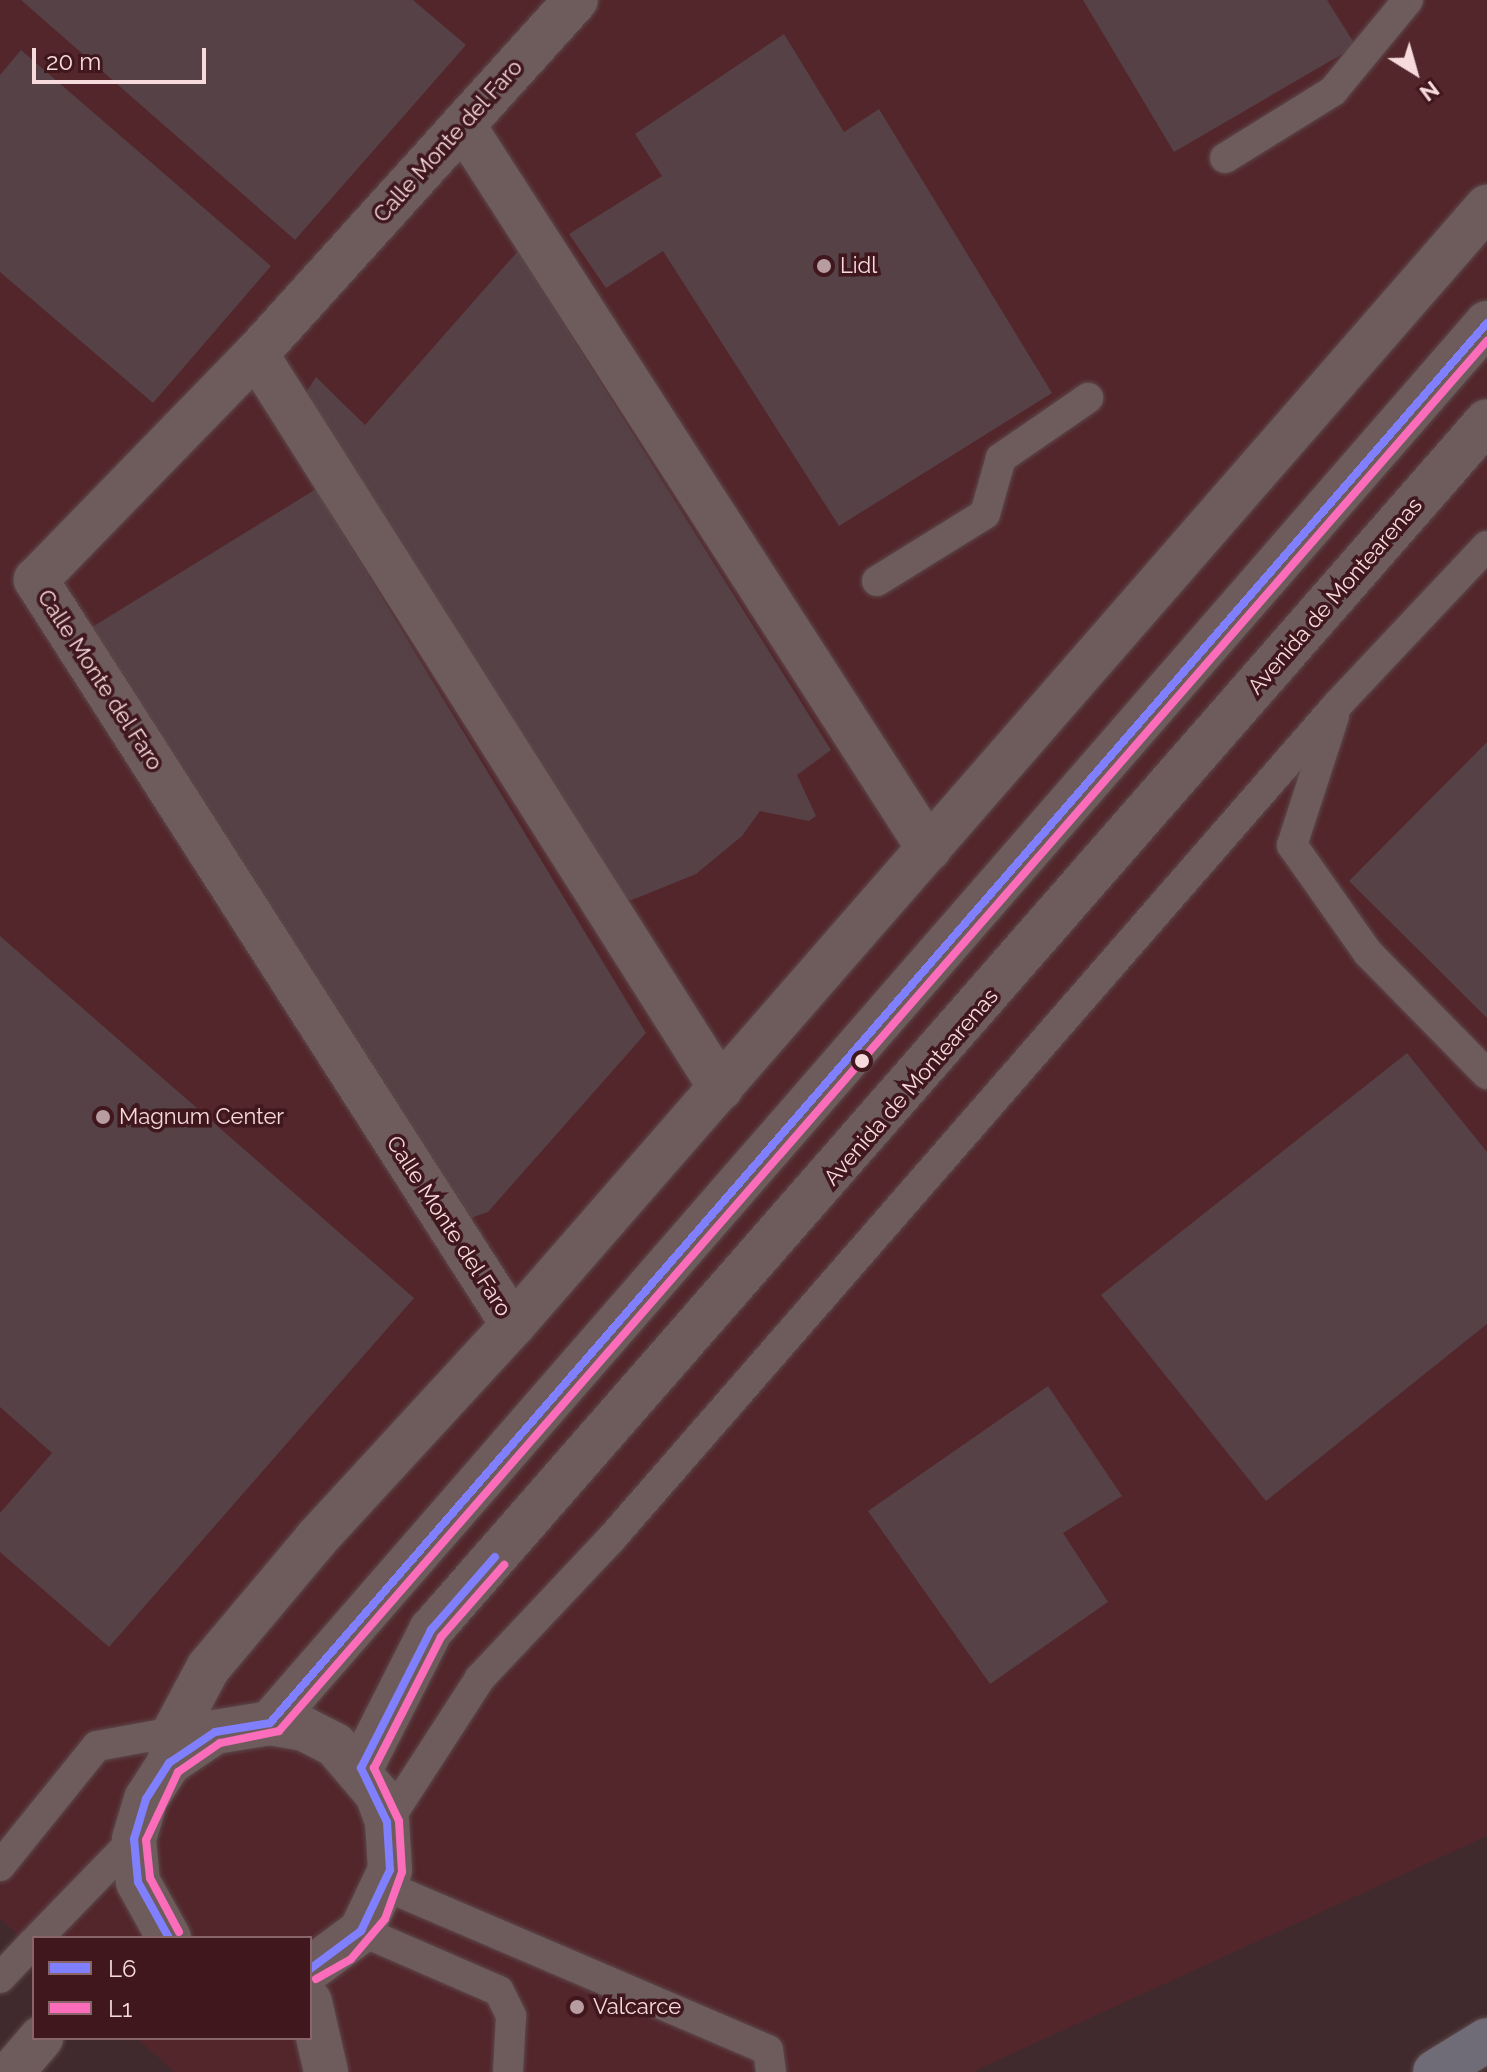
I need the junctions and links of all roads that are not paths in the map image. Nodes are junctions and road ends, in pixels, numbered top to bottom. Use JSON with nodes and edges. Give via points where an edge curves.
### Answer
{"nodes":[{"id":1,"x":576,"y":0,"type":"edge"},
{"id":2,"x":1408,"y":0,"type":"edge"},
{"id":3,"x":463,"y":125,"type":"junction"},
{"id":4,"x":1225,"y":158,"type":"dead end"},
{"id":5,"x":1487,"y":207,"type":"edge"},
{"id":6,"x":1487,"y":323,"type":"edge"},
{"id":7,"x":256,"y":354,"type":"junction"},
{"id":8,"x":1088,"y":398,"type":"dead end"},
{"id":9,"x":1487,"y":421,"type":"edge"},
{"id":10,"x":1487,"y":546,"type":"edge"},
{"id":11,"x":877,"y":581,"type":"dead end"},
{"id":12,"x":1338,"y":704,"type":"junction"},
{"id":13,"x":929,"y":849,"type":"junction"},
{"id":14,"x":1487,"y":1074,"type":"edge"},
{"id":15,"x":721,"y":1088,"type":"junction"},
{"id":16,"x":513,"y":1325,"type":"junction"},
{"id":17,"x":270,"y":1723,"type":"junction"},
{"id":18,"x":171,"y":1748,"type":"junction"},
{"id":19,"x":361,"y":1768,"type":"junction"},
{"id":20,"x":387,"y":1822,"type":"junction"},
{"id":21,"x":134,"y":1839,"type":"junction"},
{"id":22,"x":0,"y":1866,"type":"edge"},
{"id":23,"x":383,"y":1885,"type":"junction"},
{"id":24,"x":361,"y":1931,"type":"junction"},
{"id":25,"x":152,"y":1932,"type":"edge"},
{"id":26,"x":40,"y":1936,"type":"edge"},
{"id":27,"x":32,"y":1944,"type":"edge"},
{"id":28,"x":312,"y":1968,"type":"edge"},
{"id":29,"x":0,"y":1978,"type":"edge"},
{"id":30,"x":312,"y":2011,"type":"edge"},
{"id":31,"x":39,"y":2040,"type":"edge"},
{"id":32,"x":1487,"y":2040,"type":"edge"},
{"id":33,"x":12,"y":2072,"type":"edge"},
{"id":34,"x":326,"y":2072,"type":"edge"},
{"id":35,"x":508,"y":2072,"type":"edge"},
{"id":36,"x":771,"y":2072,"type":"edge"},
{"id":37,"x":1435,"y":2072,"type":"edge"}],
"edges":[{"from":1,"to":3,"type":"street","name":"Calle Monte del Faro"},
{"from":2,"to":4,"type":"lane","via":[[1333,91]]},
{"from":3,"to":7,"type":"street","name":"Calle Monte del Faro"},
{"from":3,"to":13,"type":"street"},
{"from":5,"to":13,"type":"street"},
{"from":6,"to":17,"type":"street"},
{"from":7,"to":15,"type":"street"},
{"from":7,"to":16,"type":"street","name":"Calle Monte del Faro","via":[[36,580]]},
{"from":8,"to":11,"type":"lane","via":[[1001,458],[985,514]]},
{"from":9,"to":19,"type":"street","name":"Avenida de Montearenas","via":[[431,1630]]},
{"from":10,"to":12,"type":"lane"},
{"from":12,"to":14,"type":"lane","via":[[1292,845],[1339,919]]},
{"from":12,"to":20,"type":"lane","via":[[612,1538],[480,1678]]},
{"from":13,"to":15,"type":"street"},
{"from":15,"to":16,"type":"street"},
{"from":16,"to":18,"type":"street","via":[[208,1668]]},
{"from":17,"to":18,"type":"street","via":[[215,1732]]},
{"from":17,"to":19,"type":"street","via":[[314,1735]]},
{"from":18,"to":21,"type":"street"},
{"from":18,"to":22,"type":"lane","via":[[97,1746]]},
{"from":19,"to":20,"type":"street"},
{"from":20,"to":23,"type":"street"},
{"from":21,"to":25,"type":"street","via":[[138,1882]]},
{"from":21,"to":26,"type":"lane"},
{"from":23,"to":24,"type":"street"},
{"from":23,"to":36,"type":"lane","via":[[768,2050]]},
{"from":24,"to":28,"type":"street"},
{"from":24,"to":35,"type":"lane","via":[[499,1991],[511,2016]]},
{"from":27,"to":29,"type":"lane"},
{"from":30,"to":34,"type":"street"},
{"from":31,"to":33,"type":"street"},
{"from":32,"to":37,"type":"highway"}]}
